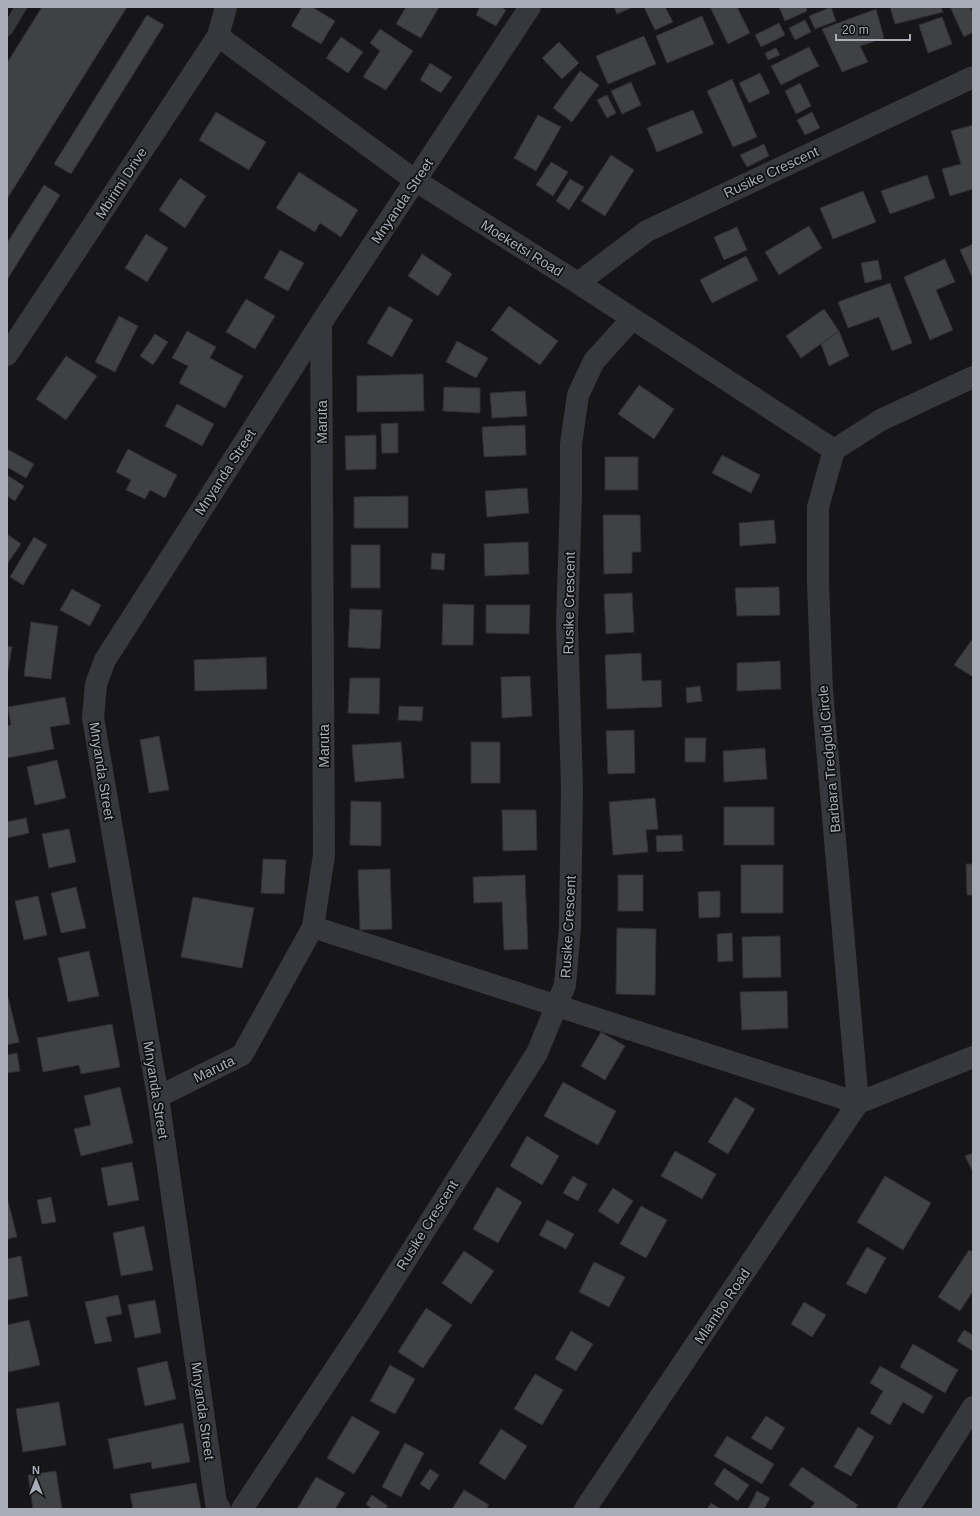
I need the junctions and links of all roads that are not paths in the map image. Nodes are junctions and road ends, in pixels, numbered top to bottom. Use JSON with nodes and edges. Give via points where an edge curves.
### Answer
{"nodes":[{"id":1,"x":21,"y":7,"type":"edge"},
{"id":2,"x":226,"y":7,"type":"edge"},
{"id":3,"x":530,"y":7,"type":"edge"},
{"id":4,"x":7,"y":30,"type":"edge"},
{"id":5,"x":218,"y":36,"type":"junction"},
{"id":6,"x":973,"y":77,"type":"edge"},
{"id":7,"x":416,"y":181,"type":"junction"},
{"id":8,"x":578,"y":283,"type":"junction"},
{"id":9,"x":632,"y":319,"type":"junction"},
{"id":10,"x":321,"y":323,"type":"junction"},
{"id":11,"x":7,"y":355,"type":"edge"},
{"id":12,"x":973,"y":377,"type":"edge"},
{"id":13,"x":834,"y":450,"type":"junction"},
{"id":14,"x":313,"y":927,"type":"junction"},
{"id":15,"x":556,"y":1006,"type":"junction"},
{"id":16,"x":973,"y":1057,"type":"edge"},
{"id":17,"x":158,"y":1097,"type":"junction"},
{"id":18,"x":858,"y":1103,"type":"junction"},
{"id":19,"x":973,"y":1407,"type":"edge"},
{"id":20,"x":220,"y":1509,"type":"edge"},
{"id":21,"x":242,"y":1509,"type":"edge"},
{"id":22,"x":585,"y":1509,"type":"edge"},
{"id":23,"x":908,"y":1509,"type":"edge"}],
"edges":[{"from":1,"to":4,"type":"lane"},
{"from":2,"to":5,"type":"street","name":"Mbirimi Drive"},
{"from":3,"to":7,"type":"street","name":"Mnyanda Street"},
{"from":5,"to":7,"type":"street","name":"Moeketsi Road"},
{"from":5,"to":11,"type":"street","name":"Mbirimi Drive"},
{"from":6,"to":8,"type":"street","name":"Rusike Crescent","via":[[647,231]]},
{"from":7,"to":8,"type":"street","name":"Moeketsi Road"},
{"from":7,"to":10,"type":"street","name":"Mnyanda Street"},
{"from":8,"to":9,"type":"street","name":"Moeketsi Road"},
{"from":9,"to":13,"type":"street","name":"Moeketsi Road"},
{"from":9,"to":15,"type":"street","name":"Rusike Crescent","via":[[594,361],[578,396],[571,444],[567,626],[572,787],[570,927],[565,985]]},
{"from":10,"to":14,"type":"street","name":"Maruta","via":[[324,855]]},
{"from":10,"to":17,"type":"street","name":"Mnyanda Street","via":[[105,660],[96,684],[93,718]]},
{"from":12,"to":13,"type":"street","via":[[881,420]]},
{"from":13,"to":18,"type":"street","name":"Barbara Tredgold Circle","via":[[818,507],[818,583],[822,691]]},
{"from":14,"to":15,"type":"street"},
{"from":14,"to":17,"type":"street","name":"Maruta","via":[[242,1055]]},
{"from":15,"to":18,"type":"street"},
{"from":15,"to":21,"type":"street","name":"Rusike Crescent","via":[[537,1053],[369,1318]]},
{"from":16,"to":18,"type":"street"},
{"from":17,"to":20,"type":"street","name":"Mnyanda Street","via":[[216,1503]]},
{"from":18,"to":22,"type":"street","name":"Mlambo Road"},
{"from":19,"to":23,"type":"street"}]}
